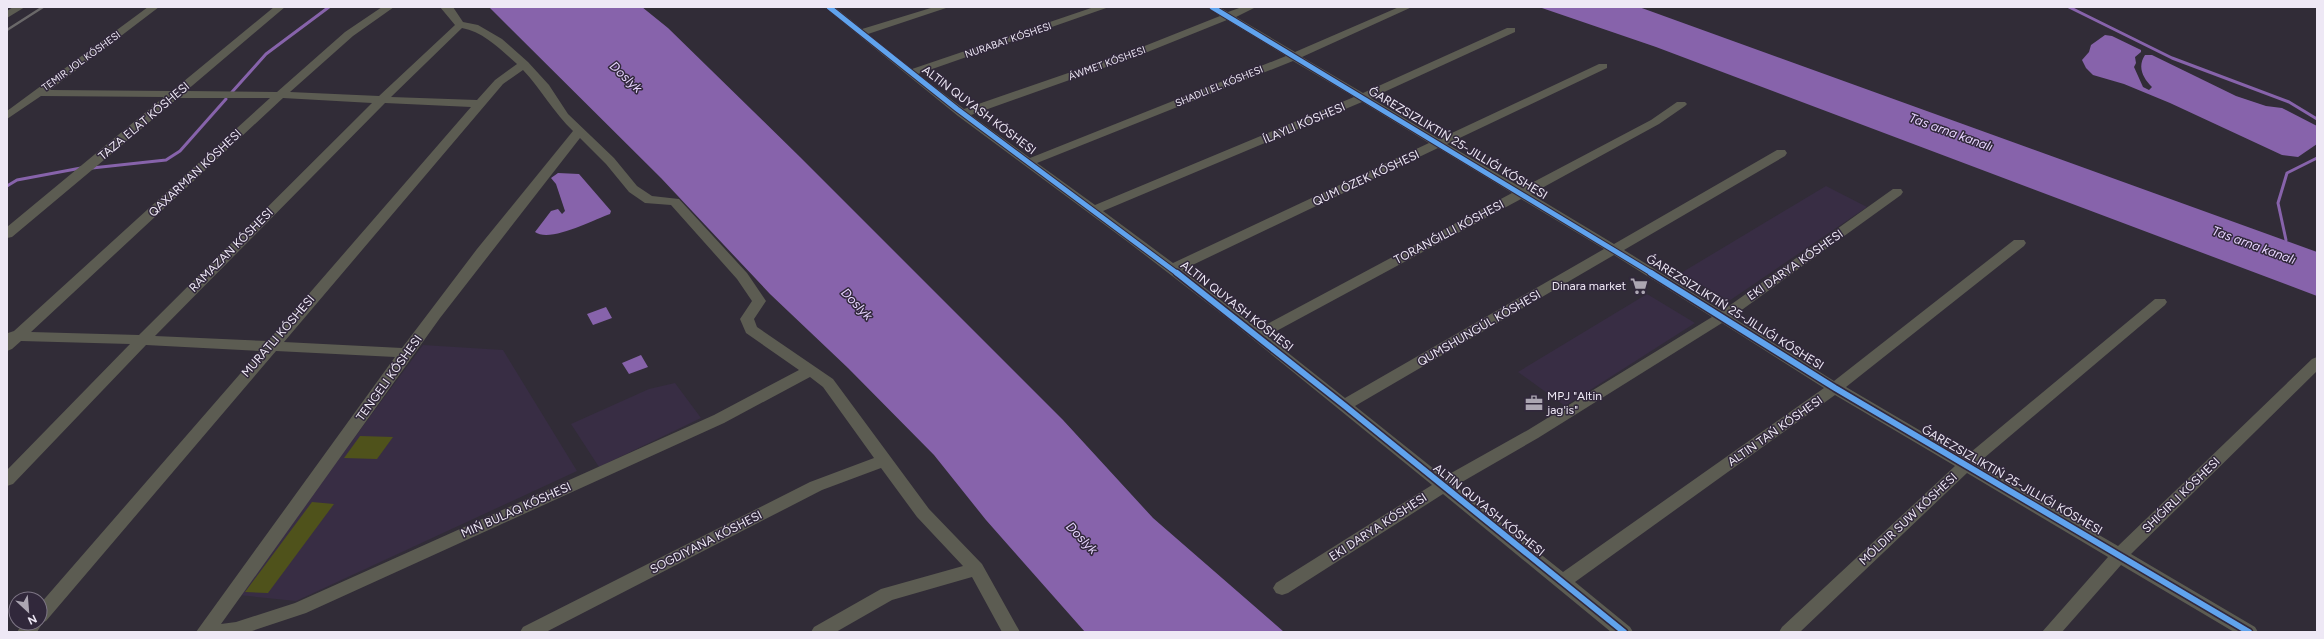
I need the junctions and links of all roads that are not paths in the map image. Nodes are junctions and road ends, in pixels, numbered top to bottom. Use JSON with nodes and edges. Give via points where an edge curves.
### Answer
{"nodes":[{"id":1,"x":20,"y":7,"type":"edge"},
{"id":2,"x":154,"y":7,"type":"edge"},
{"id":3,"x":280,"y":7,"type":"edge"},
{"id":4,"x":389,"y":7,"type":"edge"},
{"id":5,"x":444,"y":7,"type":"edge"},
{"id":6,"x":829,"y":7,"type":"edge"},
{"id":7,"x":944,"y":7,"type":"edge"},
{"id":8,"x":1104,"y":7,"type":"edge"},
{"id":9,"x":1212,"y":7,"type":"edge"},
{"id":10,"x":1251,"y":7,"type":"edge"},
{"id":11,"x":1408,"y":7,"type":"edge"},
{"id":12,"x":7,"y":15,"type":"edge"},
{"id":13,"x":1227,"y":16,"type":"junction"},
{"id":14,"x":460,"y":25,"type":"junction"},
{"id":15,"x":1511,"y":30,"type":"dead end"},
{"id":16,"x":861,"y":33,"type":"junction"},
{"id":17,"x":1293,"y":57,"type":"junction"},
{"id":18,"x":524,"y":64,"type":"junction"},
{"id":19,"x":1603,"y":66,"type":"dead end"},
{"id":20,"x":911,"y":74,"type":"junction"},
{"id":21,"x":38,"y":93,"type":"junction"},
{"id":22,"x":175,"y":95,"type":"junction"},
{"id":23,"x":280,"y":95,"type":"junction"},
{"id":24,"x":1362,"y":98,"type":"junction"},
{"id":25,"x":381,"y":99,"type":"junction"},
{"id":26,"x":480,"y":104,"type":"junction"},
{"id":27,"x":1680,"y":104,"type":"dead end"},
{"id":28,"x":962,"y":114,"type":"junction"},
{"id":29,"x":7,"y":116,"type":"edge"},
{"id":30,"x":580,"y":130,"type":"junction"},
{"id":31,"x":1440,"y":143,"type":"junction"},
{"id":32,"x":1781,"y":153,"type":"dead end"},
{"id":33,"x":1030,"y":162,"type":"junction"},
{"id":34,"x":1898,"y":192,"type":"dead end"},
{"id":35,"x":1522,"y":193,"type":"junction"},
{"id":36,"x":1095,"y":210,"type":"junction"},
{"id":37,"x":7,"y":234,"type":"edge"},
{"id":38,"x":2019,"y":242,"type":"dead end"},
{"id":39,"x":1616,"y":250,"type":"junction"},
{"id":40,"x":1172,"y":269,"type":"junction"},
{"id":41,"x":2160,"y":302,"type":"dead end"},
{"id":42,"x":1722,"y":317,"type":"junction"},
{"id":43,"x":1258,"y":335,"type":"junction"},
{"id":44,"x":13,"y":336,"type":"edge"},
{"id":45,"x":143,"y":340,"type":"junction"},
{"id":46,"x":7,"y":346,"type":"edge"},
{"id":47,"x":268,"y":348,"type":"junction"},
{"id":48,"x":406,"y":353,"type":"junction"},
{"id":49,"x":2317,"y":362,"type":"edge"},
{"id":50,"x":810,"y":371,"type":"junction"},
{"id":51,"x":1836,"y":388,"type":"junction"},
{"id":52,"x":1343,"y":406,"type":"junction"},
{"id":53,"x":886,"y":460,"type":"junction"},
{"id":54,"x":1965,"y":466,"type":"junction"},
{"id":55,"x":7,"y":480,"type":"edge"},
{"id":56,"x":1442,"y":486,"type":"junction"},
{"id":57,"x":2119,"y":556,"type":"junction"},
{"id":58,"x":976,"y":568,"type":"junction"},
{"id":59,"x":1562,"y":582,"type":"junction"},
{"id":60,"x":1282,"y":588,"type":"dead end"},
{"id":61,"x":48,"y":607,"type":"edge"},
{"id":62,"x":205,"y":632,"type":"edge"},
{"id":63,"x":216,"y":632,"type":"edge"},
{"id":64,"x":529,"y":632,"type":"edge"},
{"id":65,"x":820,"y":632,"type":"edge"},
{"id":66,"x":1011,"y":632,"type":"edge"},
{"id":67,"x":1624,"y":632,"type":"edge"},
{"id":68,"x":1788,"y":632,"type":"edge"},
{"id":69,"x":2050,"y":632,"type":"edge"},
{"id":70,"x":2249,"y":632,"type":"edge"}],
"edges":[{"from":1,"to":12,"type":"street"},
{"from":2,"to":21,"type":"street","name":"TEMIR JOL KÓSHESI"},
{"from":3,"to":22,"type":"street","name":"TAZA ELAT KÓSHESI"},
{"from":4,"to":23,"type":"street","name":"QAXARMAN KÓSHESI","via":[[349,34]]},
{"from":5,"to":14,"type":"street","via":[[449,9]]},
{"from":6,"to":16,"type":"street"},
{"from":7,"to":16,"type":"street"},
{"from":8,"to":20,"type":"street","name":"NURABAT KÓSHESI"},
{"from":9,"to":13,"type":"street"},
{"from":10,"to":13,"type":"street","name":"ÁWMET KÓSHESI"},
{"from":11,"to":17,"type":"street"},
{"from":13,"to":17,"type":"street"},
{"from":13,"to":28,"type":"street","name":"ÁWMET KÓSHESI","via":[[1136,53]]},
{"from":14,"to":18,"type":"street","via":[[474,27],[498,41]]},
{"from":14,"to":25,"type":"street","name":"RAMAZAN KÓSHESI"},
{"from":15,"to":24,"type":"street"},
{"from":16,"to":20,"type":"street"},
{"from":17,"to":24,"type":"street"},
{"from":17,"to":33,"type":"street"},
{"from":18,"to":26,"type":"street","via":[[499,82]]},
{"from":18,"to":30,"type":"street","via":[[545,87],[564,116]]},
{"from":19,"to":31,"type":"street","name":"QUM ÓZEK KÓSHESI"},
{"from":20,"to":28,"type":"street"},
{"from":21,"to":22,"type":"street"},
{"from":21,"to":29,"type":"street","name":"TEMIR JOL KÓSHESI"},
{"from":22,"to":23,"type":"street"},
{"from":22,"to":37,"type":"street","name":"TAZA ELAT KÓSHESI"},
{"from":23,"to":25,"type":"street"},
{"from":23,"to":44,"type":"street","name":"QAXARMAN KÓSHESI"},
{"from":24,"to":31,"type":"street"},
{"from":24,"to":36,"type":"street"},
{"from":25,"to":26,"type":"street"},
{"from":25,"to":45,"type":"street","name":"RAMAZAN KÓSHESI"},
{"from":26,"to":47,"type":"street"},
{"from":27,"to":35,"type":"street","via":[[1654,122]]},
{"from":28,"to":33,"type":"street"},
{"from":30,"to":48,"type":"street","name":"TENGELI KÓSHESI","via":[[521,200]]},
{"from":30,"to":50,"type":"street","via":[[633,189],[648,200],[675,202],[742,276],[759,301],[747,319],[751,330]]},
{"from":31,"to":35,"type":"street"},
{"from":31,"to":40,"type":"street","name":"QUM ÓZEK KÓSHESI"},
{"from":32,"to":39,"type":"street","name":"QUMSHUNGÚL KÓSHESI"},
{"from":33,"to":36,"type":"street"},
{"from":34,"to":42,"type":"street","name":"EKI DARYA KÓSHESI"},
{"from":35,"to":39,"type":"street"},
{"from":35,"to":43,"type":"street"},
{"from":36,"to":40,"type":"street"},
{"from":38,"to":51,"type":"street"},
{"from":39,"to":42,"type":"street"},
{"from":39,"to":52,"type":"street","name":"QUMSHUNGÚL KÓSHESI"},
{"from":40,"to":43,"type":"street"},
{"from":41,"to":54,"type":"street","name":"MÓLDIR SUW KÓSHESI"},
{"from":42,"to":51,"type":"street"},
{"from":42,"to":56,"type":"street","name":"EKI DARYA KÓSHESI","via":[[1533,434]]},
{"from":43,"to":52,"type":"street"},
{"from":44,"to":45,"type":"street"},
{"from":44,"to":46,"type":"street","name":"QAXARMAN KÓSHESI"},
{"from":45,"to":47,"type":"street"},
{"from":45,"to":55,"type":"street","name":"RAMAZAN KÓSHESI"},
{"from":47,"to":48,"type":"street"},
{"from":47,"to":61,"type":"street"},
{"from":48,"to":62,"type":"street","name":"TENGELI KÓSHESI"},
{"from":49,"to":57,"type":"street"},
{"from":50,"to":53,"type":"street","via":[[828,383]]},
{"from":50,"to":63,"type":"street","via":[[719,419],[300,608],[236,629]]},
{"from":51,"to":54,"type":"street"},
{"from":51,"to":59,"type":"street"},
{"from":52,"to":56,"type":"street"},
{"from":53,"to":58,"type":"street","via":[[923,513]]},
{"from":53,"to":64,"type":"street","name":"SOGDIYANA KÓSHESI","via":[[816,486]]},
{"from":54,"to":57,"type":"street"},
{"from":54,"to":68,"type":"street","name":"MÓLDIR SUW KÓSHESI"},
{"from":56,"to":59,"type":"street"},
{"from":56,"to":60,"type":"street","name":"EKI DARYA KÓSHESI"},
{"from":57,"to":69,"type":"street"},
{"from":57,"to":70,"type":"street"},
{"from":58,"to":65,"type":"street","via":[[887,594]]},
{"from":58,"to":66,"type":"street"},
{"from":59,"to":67,"type":"street"}]}
